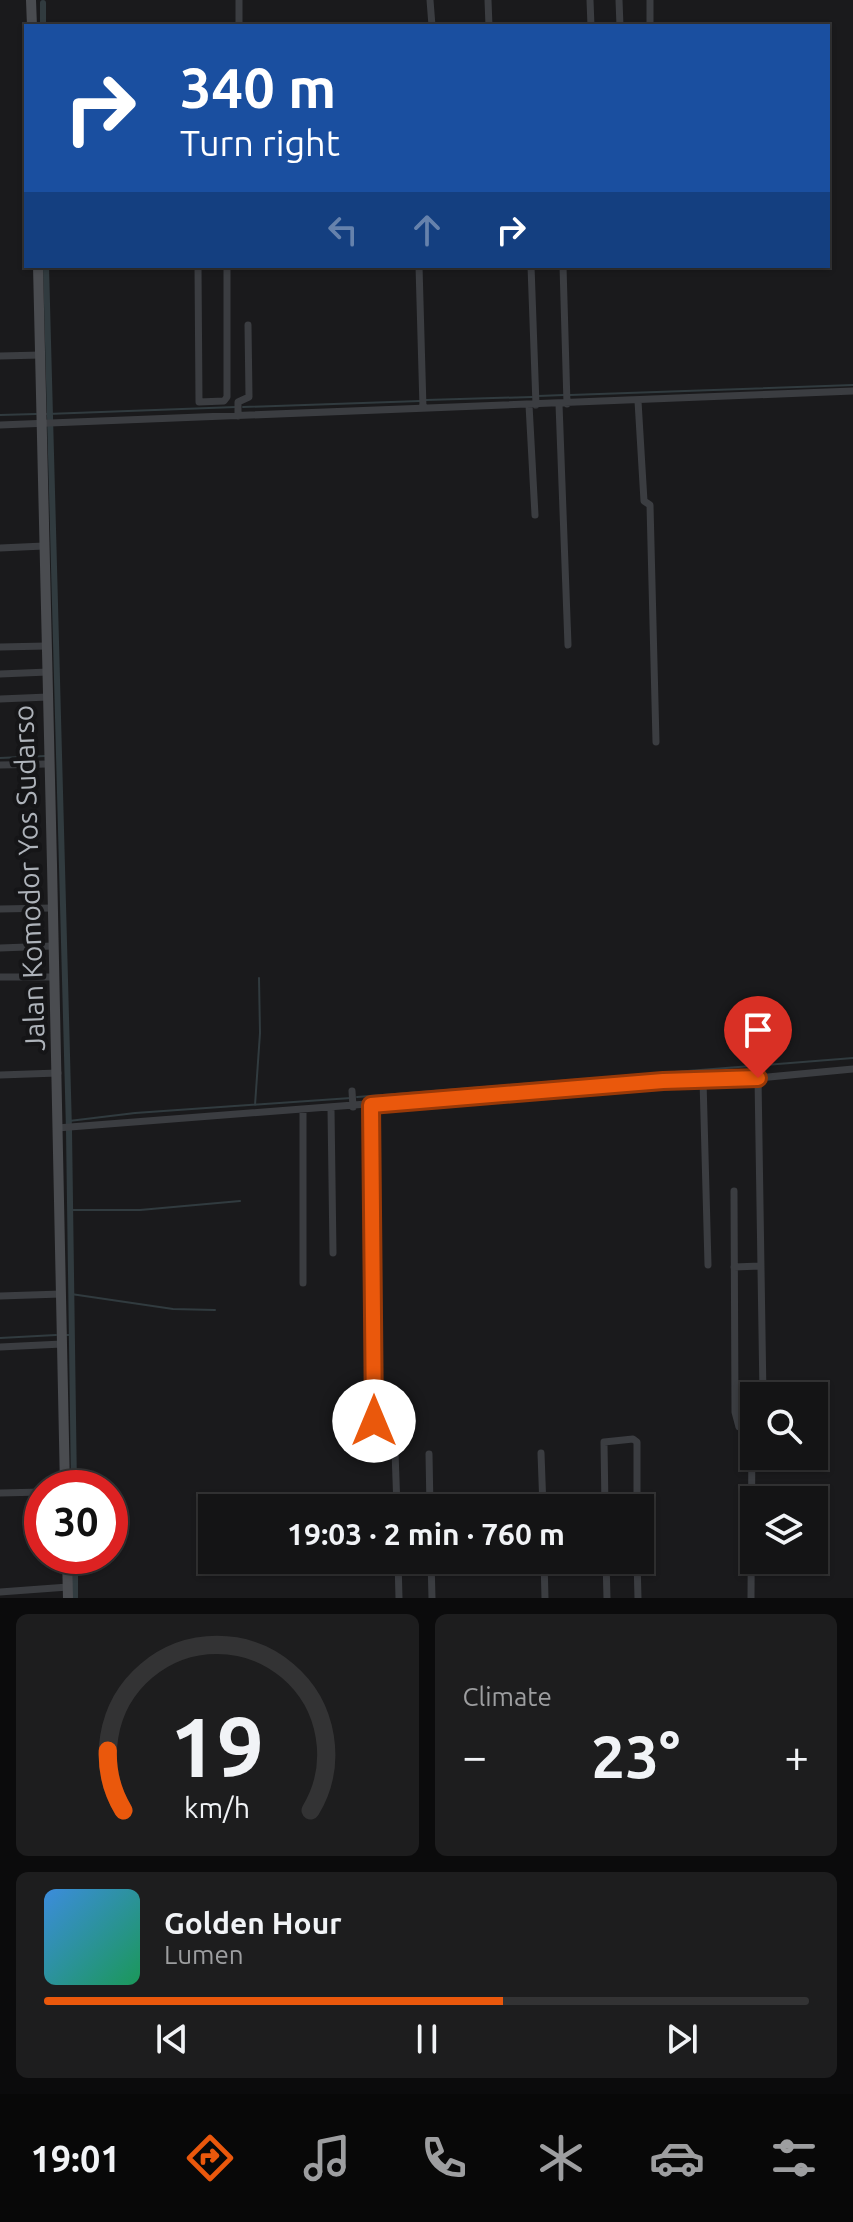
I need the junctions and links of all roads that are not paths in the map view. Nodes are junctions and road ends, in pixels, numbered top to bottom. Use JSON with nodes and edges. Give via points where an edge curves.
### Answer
{"nodes":[{"id":1,"x":31,"y":0,"type":"edge"},
{"id":2,"x":239,"y":0,"type":"edge"},
{"id":3,"x":430,"y":0,"type":"edge"},
{"id":4,"x":488,"y":0,"type":"edge"},
{"id":5,"x":590,"y":0,"type":"edge"},
{"id":6,"x":619,"y":0,"type":"edge"},
{"id":7,"x":650,"y":0,"type":"edge"},
{"id":8,"x":32,"y":24,"type":"edge"},
{"id":9,"x":239,"y":24,"type":"edge"},
{"id":10,"x":432,"y":24,"type":"edge"},
{"id":11,"x":489,"y":24,"type":"edge"},
{"id":12,"x":591,"y":24,"type":"edge"},
{"id":13,"x":620,"y":24,"type":"edge"},
{"id":14,"x":650,"y":24,"type":"edge"},
{"id":15,"x":38,"y":268,"type":"edge"},
{"id":16,"x":198,"y":268,"type":"edge"},
{"id":17,"x":227,"y":268,"type":"edge"},
{"id":18,"x":419,"y":268,"type":"edge"},
{"id":19,"x":531,"y":268,"type":"edge"},
{"id":20,"x":563,"y":268,"type":"edge"},
{"id":21,"x":248,"y":325,"type":"dead end"},
{"id":22,"x":41,"y":355,"type":"junction"},
{"id":23,"x":0,"y":356,"type":"edge"},
{"id":24,"x":853,"y":391,"type":"edge"},
{"id":25,"x":534,"y":401,"type":"junction"},
{"id":26,"x":638,"y":401,"type":"junction"},
{"id":27,"x":423,"y":403,"type":"junction"},
{"id":28,"x":564,"y":403,"type":"junction"},
{"id":29,"x":206,"y":410,"type":"junction"},
{"id":30,"x":238,"y":412,"type":"junction"},
{"id":31,"x":43,"y":422,"type":"junction"},
{"id":32,"x":0,"y":425,"type":"edge"},
{"id":33,"x":535,"y":515,"type":"dead end"},
{"id":34,"x":44,"y":546,"type":"junction"},
{"id":35,"x":0,"y":548,"type":"edge"},
{"id":36,"x":568,"y":645,"type":"dead end"},
{"id":37,"x":46,"y":646,"type":"junction"},
{"id":38,"x":0,"y":647,"type":"edge"},
{"id":39,"x":48,"y":672,"type":"junction"},
{"id":40,"x":0,"y":674,"type":"edge"},
{"id":41,"x":48,"y":697,"type":"junction"},
{"id":42,"x":0,"y":699,"type":"edge"},
{"id":43,"x":656,"y":742,"type":"dead end"},
{"id":44,"x":48,"y":759,"type":"junction"},
{"id":45,"x":0,"y":765,"type":"edge"},
{"id":46,"x":52,"y":908,"type":"junction"},
{"id":47,"x":0,"y":909,"type":"edge"},
{"id":48,"x":53,"y":946,"type":"junction"},
{"id":49,"x":0,"y":948,"type":"edge"},
{"id":50,"x":0,"y":977,"type":"edge"},
{"id":51,"x":54,"y":977,"type":"junction"},
{"id":52,"x":853,"y":1069,"type":"edge"},
{"id":53,"x":59,"y":1073,"type":"junction"},
{"id":54,"x":0,"y":1075,"type":"edge"},
{"id":55,"x":758,"y":1078,"type":"junction"},
{"id":56,"x":703,"y":1080,"type":"junction"},
{"id":57,"x":371,"y":1105,"type":"junction"},
{"id":58,"x":331,"y":1109,"type":"junction"},
{"id":59,"x":303,"y":1111,"type":"junction"},
{"id":60,"x":60,"y":1128,"type":"junction"},
{"id":61,"x":734,"y":1191,"type":"dead end"},
{"id":62,"x":333,"y":1253,"type":"dead end"},
{"id":63,"x":708,"y":1265,"type":"dead end"},
{"id":64,"x":760,"y":1266,"type":"junction"},
{"id":65,"x":734,"y":1267,"type":"junction"},
{"id":66,"x":303,"y":1283,"type":"dead end"},
{"id":67,"x":61,"y":1294,"type":"junction"},
{"id":68,"x":0,"y":1296,"type":"edge"},
{"id":69,"x":62,"y":1344,"type":"junction"},
{"id":70,"x":0,"y":1347,"type":"edge"},
{"id":71,"x":763,"y":1382,"type":"edge"},
{"id":72,"x":395,"y":1451,"type":"dead end"},
{"id":73,"x":374,"y":1452,"type":"dead end"},
{"id":74,"x":541,"y":1453,"type":"dead end"},
{"id":75,"x":429,"y":1454,"type":"dead end"},
{"id":76,"x":65,"y":1470,"type":"edge"},
{"id":77,"x":24,"y":1492,"type":"edge"},
{"id":78,"x":0,"y":1493,"type":"edge"},
{"id":79,"x":397,"y":1494,"type":"edge"},
{"id":80,"x":430,"y":1494,"type":"edge"},
{"id":81,"x":542,"y":1494,"type":"edge"},
{"id":82,"x":605,"y":1494,"type":"edge"},
{"id":83,"x":637,"y":1494,"type":"edge"},
{"id":84,"x":398,"y":1574,"type":"edge"},
{"id":85,"x":431,"y":1574,"type":"edge"},
{"id":86,"x":544,"y":1574,"type":"edge"},
{"id":87,"x":606,"y":1574,"type":"edge"},
{"id":88,"x":637,"y":1574,"type":"edge"},
{"id":89,"x":0,"y":1592,"type":"edge"},
{"id":90,"x":68,"y":1593,"type":"edge"},
{"id":91,"x":399,"y":1598,"type":"edge"},
{"id":92,"x":432,"y":1598,"type":"edge"},
{"id":93,"x":545,"y":1598,"type":"edge"},
{"id":94,"x":607,"y":1598,"type":"edge"},
{"id":95,"x":638,"y":1598,"type":"edge"},
{"id":96,"x":751,"y":1598,"type":"edge"}],
"edges":[{"from":1,"to":8,"type":"street"},
{"from":2,"to":9,"type":"street"},
{"from":3,"to":10,"type":"street"},
{"from":4,"to":11,"type":"street"},
{"from":5,"to":12,"type":"street"},
{"from":6,"to":13,"type":"street"},
{"from":7,"to":14,"type":"street"},
{"from":15,"to":22,"type":"street","name":"Jalan Komodor Yos Sudarso"},
{"from":16,"to":29,"type":"street","via":[[197,397]]},
{"from":17,"to":29,"type":"street","via":[[227,397]]},
{"from":18,"to":27,"type":"street"},
{"from":19,"to":25,"type":"street"},
{"from":20,"to":28,"type":"street"},
{"from":21,"to":30,"type":"street","via":[[249,397],[238,402]]},
{"from":22,"to":23,"type":"street"},
{"from":22,"to":31,"type":"street","name":"Jalan Komodor Yos Sudarso"},
{"from":24,"to":26,"type":"street"},
{"from":25,"to":27,"type":"street"},
{"from":25,"to":28,"type":"street"},
{"from":25,"to":33,"type":"street"},
{"from":26,"to":28,"type":"street"},
{"from":26,"to":43,"type":"street","via":[[644,501],[650,505]]},
{"from":27,"to":30,"type":"street"},
{"from":28,"to":36,"type":"street"},
{"from":29,"to":30,"type":"street"},
{"from":29,"to":31,"type":"street"},
{"from":31,"to":32,"type":"street"},
{"from":31,"to":34,"type":"street","name":"Jalan Komodor Yos Sudarso"},
{"from":34,"to":35,"type":"street"},
{"from":34,"to":37,"type":"street","name":"Jalan Komodor Yos Sudarso"},
{"from":37,"to":38,"type":"street"},
{"from":37,"to":39,"type":"street","name":"Jalan Komodor Yos Sudarso"},
{"from":39,"to":40,"type":"street"},
{"from":39,"to":41,"type":"street","name":"Jalan Komodor Yos Sudarso"},
{"from":41,"to":42,"type":"street"},
{"from":41,"to":44,"type":"street","name":"Jalan Komodor Yos Sudarso"},
{"from":44,"to":45,"type":"street"},
{"from":44,"to":46,"type":"street","name":"Jalan Komodor Yos Sudarso"},
{"from":46,"to":47,"type":"street"},
{"from":46,"to":48,"type":"street","name":"Jalan Komodor Yos Sudarso"},
{"from":48,"to":49,"type":"street"},
{"from":48,"to":51,"type":"street","name":"Jalan Komodor Yos Sudarso"},
{"from":50,"to":51,"type":"street"},
{"from":51,"to":53,"type":"street","name":"Jalan Komodor Yos Sudarso"},
{"from":52,"to":55,"type":"street"},
{"from":53,"to":54,"type":"street"},
{"from":53,"to":60,"type":"street","name":"Jalan Komodor Yos Sudarso"},
{"from":55,"to":56,"type":"street"},
{"from":55,"to":64,"type":"street"},
{"from":56,"to":57,"type":"street"},
{"from":56,"to":63,"type":"street"},
{"from":57,"to":58,"type":"street","via":[[352,1098]]},
{"from":57,"to":73,"type":"street"},
{"from":58,"to":59,"type":"street"},
{"from":58,"to":62,"type":"street"},
{"from":59,"to":60,"type":"street"},
{"from":59,"to":66,"type":"street"},
{"from":60,"to":67,"type":"street","name":"Jalan Komodor Yos Sudarso"},
{"from":61,"to":65,"type":"street"},
{"from":64,"to":65,"type":"street"},
{"from":64,"to":71,"type":"street"},
{"from":65,"to":96,"type":"street","via":[[735,1412],[739,1427],[752,1431]]},
{"from":67,"to":68,"type":"street"},
{"from":67,"to":69,"type":"street","name":"Jalan Komodor Yos Sudarso"},
{"from":69,"to":70,"type":"street"},
{"from":69,"to":76,"type":"street","name":"Jalan Komodor Yos Sudarso"},
{"from":72,"to":79,"type":"street"},
{"from":74,"to":81,"type":"street"},
{"from":75,"to":80,"type":"street"},
{"from":77,"to":78,"type":"street"},
{"from":82,"to":83,"type":"street","via":[[604,1442],[633,1439]]},
{"from":84,"to":91,"type":"street"},
{"from":85,"to":92,"type":"street"},
{"from":86,"to":93,"type":"street"},
{"from":87,"to":94,"type":"street"},
{"from":88,"to":95,"type":"street"},
{"from":89,"to":90,"type":"street"}]}
